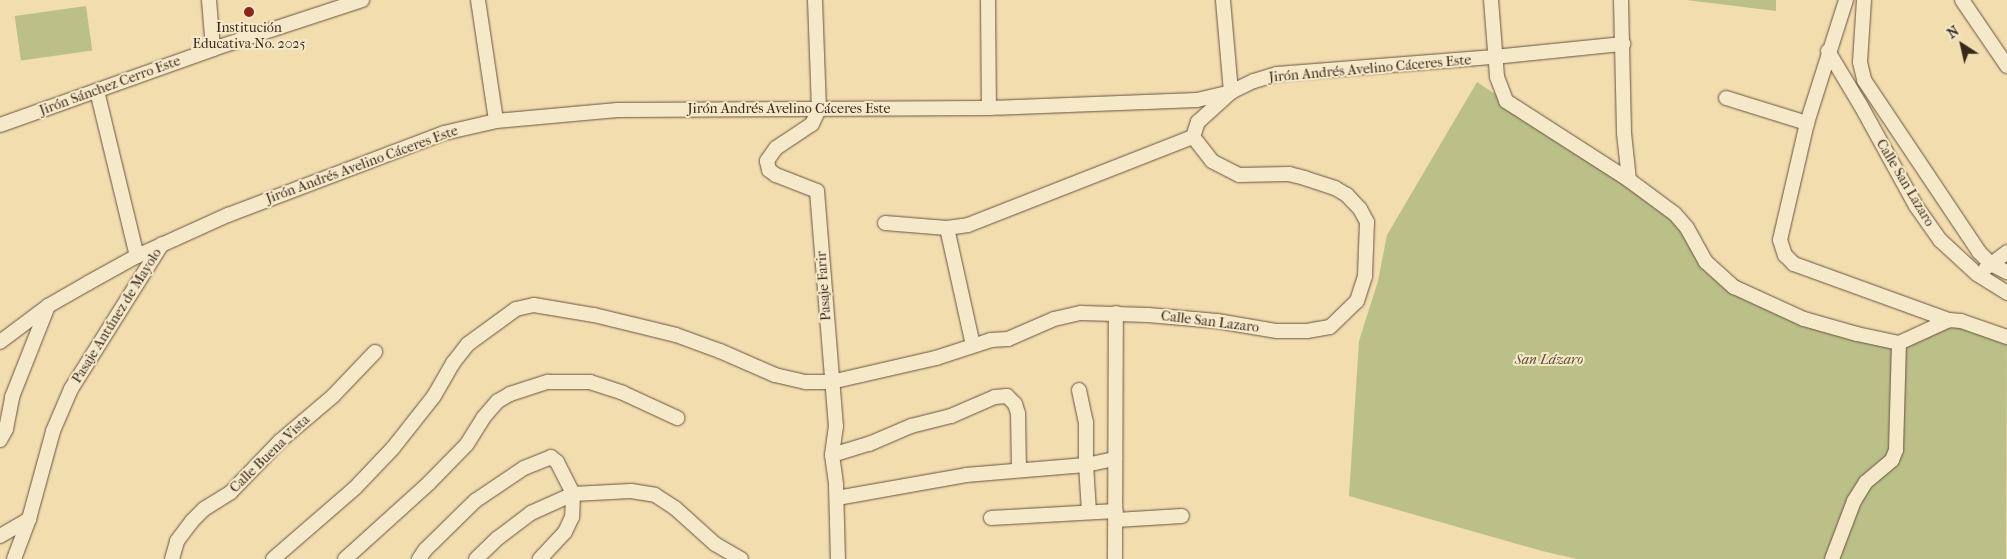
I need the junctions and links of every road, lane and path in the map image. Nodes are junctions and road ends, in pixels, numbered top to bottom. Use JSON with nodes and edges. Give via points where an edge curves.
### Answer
{"nodes":[{"id":1,"x":209,"y":0,"type":"edge"},
{"id":2,"x":362,"y":0,"type":"edge"},
{"id":3,"x":478,"y":0,"type":"edge"},
{"id":4,"x":815,"y":0,"type":"edge"},
{"id":5,"x":988,"y":0,"type":"edge"},
{"id":6,"x":1223,"y":0,"type":"edge"},
{"id":7,"x":1492,"y":0,"type":"edge"},
{"id":8,"x":1620,"y":0,"type":"edge"},
{"id":9,"x":1846,"y":0,"type":"edge"},
{"id":10,"x":1864,"y":0,"type":"edge"},
{"id":11,"x":1962,"y":0,"type":"edge"},
{"id":12,"x":1623,"y":44,"type":"junction"},
{"id":13,"x":213,"y":49,"type":"junction"},
{"id":14,"x":1828,"y":51,"type":"junction"},
{"id":15,"x":1494,"y":57,"type":"junction"},
{"id":16,"x":2007,"y":66,"type":"edge"},
{"id":17,"x":97,"y":91,"type":"junction"},
{"id":18,"x":1230,"y":92,"type":"junction"},
{"id":19,"x":1726,"y":98,"type":"dead end"},
{"id":20,"x":989,"y":108,"type":"junction"},
{"id":21,"x":819,"y":109,"type":"junction"},
{"id":22,"x":496,"y":121,"type":"junction"},
{"id":23,"x":1807,"y":123,"type":"junction"},
{"id":24,"x":0,"y":125,"type":"edge"},
{"id":25,"x":1193,"y":137,"type":"junction"},
{"id":26,"x":1629,"y":180,"type":"junction"},
{"id":27,"x":885,"y":223,"type":"dead end"},
{"id":28,"x":947,"y":228,"type":"junction"},
{"id":29,"x":162,"y":244,"type":"junction"},
{"id":30,"x":2007,"y":252,"type":"edge"},
{"id":31,"x":137,"y":256,"type":"junction"},
{"id":32,"x":1991,"y":264,"type":"junction"},
{"id":33,"x":2007,"y":272,"type":"edge"},
{"id":34,"x":1978,"y":274,"type":"junction"},
{"id":35,"x":2007,"y":293,"type":"edge"},
{"id":36,"x":48,"y":306,"type":"junction"},
{"id":37,"x":1116,"y":313,"type":"junction"},
{"id":38,"x":1949,"y":320,"type":"junction"},
{"id":39,"x":2007,"y":337,"type":"edge"},
{"id":40,"x":0,"y":342,"type":"edge"},
{"id":41,"x":1899,"y":343,"type":"junction"},
{"id":42,"x":973,"y":345,"type":"junction"},
{"id":43,"x":375,"y":352,"type":"dead end"},
{"id":44,"x":831,"y":382,"type":"junction"},
{"id":45,"x":1080,"y":390,"type":"dead end"},
{"id":46,"x":677,"y":418,"type":"dead end"},
{"id":47,"x":0,"y":440,"type":"edge"},
{"id":48,"x":832,"y":455,"type":"junction"},
{"id":49,"x":1115,"y":459,"type":"junction"},
{"id":50,"x":1086,"y":465,"type":"junction"},
{"id":51,"x":1019,"y":470,"type":"junction"},
{"id":52,"x":573,"y":494,"type":"junction"},
{"id":53,"x":837,"y":498,"type":"junction"},
{"id":54,"x":1089,"y":512,"type":"junction"},
{"id":55,"x":1116,"y":515,"type":"junction"},
{"id":56,"x":1182,"y":516,"type":"dead end"},
{"id":57,"x":991,"y":518,"type":"dead end"},
{"id":58,"x":29,"y":519,"type":"junction"},
{"id":59,"x":0,"y":536,"type":"edge"},
{"id":60,"x":14,"y":559,"type":"edge"},
{"id":61,"x":172,"y":559,"type":"edge"},
{"id":62,"x":273,"y":559,"type":"edge"},
{"id":63,"x":345,"y":559,"type":"edge"},
{"id":64,"x":419,"y":559,"type":"edge"},
{"id":65,"x":476,"y":559,"type":"edge"},
{"id":66,"x":540,"y":559,"type":"edge"},
{"id":67,"x":741,"y":559,"type":"edge"},
{"id":68,"x":838,"y":559,"type":"edge"},
{"id":69,"x":1115,"y":559,"type":"edge"},
{"id":70,"x":1832,"y":559,"type":"edge"}],
"edges":[{"from":1,"to":13,"type":"street"},
{"from":2,"to":13,"type":"street","name":"Jirón Sánchez Cerro Este"},
{"from":3,"to":22,"type":"street"},
{"from":4,"to":21,"type":"street"},
{"from":5,"to":20,"type":"street"},
{"from":6,"to":18,"type":"street"},
{"from":7,"to":15,"type":"street"},
{"from":8,"to":12,"type":"street"},
{"from":9,"to":14,"type":"street"},
{"from":10,"to":32,"type":"street","via":[[1860,62],[1864,80],[1979,252]]},
{"from":11,"to":16,"type":"street"},
{"from":12,"to":15,"type":"street","name":"Jirón Andrés Avelino Cáceres Este"},
{"from":12,"to":26,"type":"street","via":[[1624,133]]},
{"from":13,"to":17,"type":"street","name":"Jirón Sánchez Cerro Este"},
{"from":14,"to":23,"type":"street"},
{"from":14,"to":34,"type":"street","name":"Calle San Lazaro","via":[[1916,206],[1940,240]]},
{"from":15,"to":18,"type":"street","name":"Jirón Andrés Avelino Cáceres Este","via":[[1277,74]]},
{"from":15,"to":26,"type":"street","via":[[1498,86],[1506,101]]},
{"from":17,"to":24,"type":"street","name":"Jirón Sánchez Cerro Este"},
{"from":17,"to":31,"type":"street"},
{"from":18,"to":20,"type":"street","name":"Jirón Andrés Avelino Cáceres Este","via":[[1197,100]]},
{"from":18,"to":25,"type":"street","via":[[1198,122]]},
{"from":19,"to":23,"type":"street"},
{"from":20,"to":21,"type":"street","name":"Jirón Andrés Avelino Cáceres Este"},
{"from":21,"to":22,"type":"street","name":"Jirón Andrés Avelino Cáceres Este","via":[[618,110]]},
{"from":21,"to":44,"type":"street","name":"Pasaje Farir","via":[[812,124],[776,148],[768,161],[769,170],[776,176],[817,191]]},
{"from":22,"to":29,"type":"street","name":"Jirón Andrés Avelino Cáceres Este","via":[[438,135],[228,214]]},
{"from":23,"to":38,"type":"street","via":[[1780,240],[1786,256],[1794,264]]},
{"from":25,"to":28,"type":"street","via":[[968,225]]},
{"from":25,"to":37,"type":"street","name":"Calle San Lazaro","via":[[1212,161],[1239,175],[1289,174],[1322,183],[1347,195],[1367,222],[1365,276],[1357,301],[1330,327],[1307,331],[1277,332],[1217,321]]},
{"from":26,"to":41,"type":"street","via":[[1675,214],[1706,262],[1734,287],[1804,319]]},
{"from":27,"to":28,"type":"street"},
{"from":28,"to":42,"type":"street"},
{"from":29,"to":31,"type":"street","name":"Jirón Andrés Avelino Cáceres Este"},
{"from":29,"to":58,"type":"street","name":"Pasaje Antúnez de Mayolo","via":[[71,389],[53,431]]},
{"from":30,"to":32,"type":"street"},
{"from":31,"to":36,"type":"street","name":"Jirón Andrés Avelino Cáceres Este"},
{"from":32,"to":33,"type":"street"},
{"from":32,"to":34,"type":"street"},
{"from":34,"to":35,"type":"street","name":"Calle San Lazaro"},
{"from":36,"to":40,"type":"street","name":"Jirón Andrés Avelino Cáceres Este"},
{"from":36,"to":47,"type":"street","via":[[12,397],[6,429]]},
{"from":37,"to":42,"type":"street","name":"Calle San Lazaro","via":[[1066,315],[1008,339]]},
{"from":37,"to":49,"type":"street"},
{"from":38,"to":39,"type":"street"},
{"from":38,"to":41,"type":"street"},
{"from":41,"to":70,"type":"street","via":[[1896,450],[1892,460],[1866,482],[1854,501]]},
{"from":42,"to":44,"type":"street","name":"Calle San Lazaro","via":[[936,358]]},
{"from":43,"to":61,"type":"street","name":"Calle Buena Vista","via":[[230,493],[204,509],[192,521],[177,541]]},
{"from":44,"to":48,"type":"street","name":"Pasaje Farir","via":[[836,426]]},
{"from":44,"to":62,"type":"street","name":"Calle San Lazaro","via":[[791,380],[676,335],[594,315],[534,306],[516,309],[468,344],[434,396],[393,448],[355,488]]},
{"from":45,"to":50,"type":"street","via":[[1086,422]]},
{"from":46,"to":63,"type":"street","via":[[590,382],[548,382],[510,394],[493,407],[467,444],[429,483]]},
{"from":48,"to":51,"type":"street","via":[[911,426],[951,416],[995,397],[1008,396],[1018,413]]},
{"from":48,"to":53,"type":"street","name":"Pasaje Farir"},
{"from":49,"to":50,"type":"street"},
{"from":49,"to":55,"type":"street"},
{"from":50,"to":51,"type":"street"},
{"from":50,"to":54,"type":"street"},
{"from":51,"to":53,"type":"street","via":[[966,475]]},
{"from":52,"to":64,"type":"street","via":[[557,462],[551,457],[524,468],[475,501]]},
{"from":52,"to":65,"type":"street","via":[[531,513]]},
{"from":52,"to":66,"type":"street","via":[[572,517],[565,532]]},
{"from":52,"to":67,"type":"street","via":[[631,491],[656,495],[715,544]]},
{"from":53,"to":68,"type":"street","name":"Pasaje Farir"},
{"from":54,"to":55,"type":"street"},
{"from":54,"to":57,"type":"street"},
{"from":55,"to":56,"type":"street"},
{"from":55,"to":69,"type":"street"},
{"from":58,"to":59,"type":"street"},
{"from":58,"to":60,"type":"street","name":"Pasaje Antúnez de Mayolo"}]}
